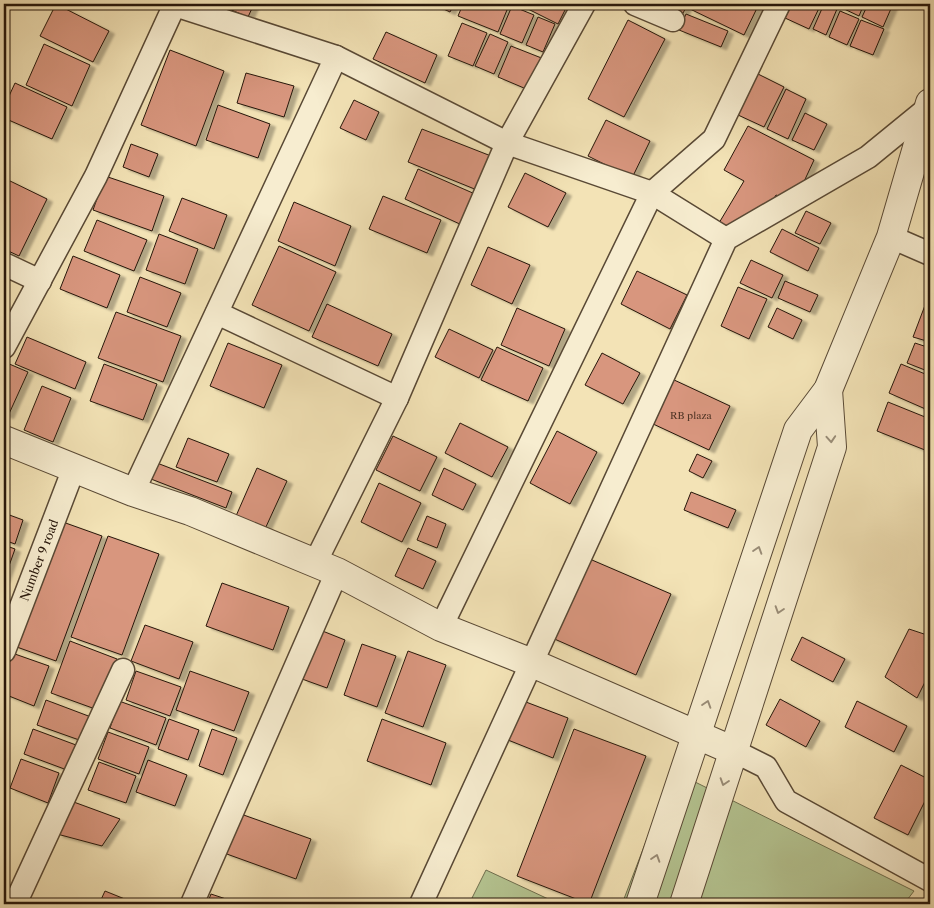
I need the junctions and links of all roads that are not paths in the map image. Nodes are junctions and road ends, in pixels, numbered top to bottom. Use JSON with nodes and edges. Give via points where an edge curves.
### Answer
{"nodes":[{"id":1,"x":174,"y":4,"type":"edge"},
{"id":2,"x":584,"y":4,"type":"edge"},
{"id":3,"x":636,"y":4,"type":"edge"},
{"id":4,"x":779,"y":4,"type":"edge"},
{"id":5,"x":673,"y":20,"type":"dead end"},
{"id":6,"x":336,"y":56,"type":"junction"},
{"id":7,"x":929,"y":106,"type":"edge"},
{"id":8,"x":507,"y":143,"type":"junction"},
{"id":9,"x":652,"y":193,"type":"junction"},
{"id":10,"x":891,"y":237,"type":"junction"},
{"id":11,"x":726,"y":239,"type":"junction"},
{"id":12,"x":930,"y":254,"type":"edge"},
{"id":13,"x":4,"y":264,"type":"edge"},
{"id":14,"x":40,"y":280,"type":"junction"},
{"id":15,"x":216,"y":313,"type":"junction"},
{"id":16,"x":4,"y":347,"type":"edge"},
{"id":17,"x":828,"y":390,"type":"junction"},
{"id":18,"x":397,"y":398,"type":"junction"},
{"id":19,"x":4,"y":440,"type":"edge"},
{"id":20,"x":74,"y":468,"type":"junction"},
{"id":21,"x":133,"y":492,"type":"junction"},
{"id":22,"x":326,"y":567,"type":"junction"},
{"id":23,"x":442,"y":627,"type":"junction"},
{"id":24,"x":4,"y":651,"type":"edge"},
{"id":25,"x":532,"y":663,"type":"junction"},
{"id":26,"x":123,"y":670,"type":"dead end"},
{"id":27,"x":697,"y":733,"type":"junction"},
{"id":28,"x":734,"y":750,"type":"junction"},
{"id":29,"x":930,"y":880,"type":"edge"},
{"id":30,"x":15,"y":904,"type":"edge"},
{"id":31,"x":192,"y":904,"type":"edge"},
{"id":32,"x":421,"y":904,"type":"edge"},
{"id":33,"x":640,"y":904,"type":"edge"},
{"id":34,"x":684,"y":904,"type":"edge"}],
"edges":[{"from":1,"to":6,"type":"street"},
{"from":1,"to":14,"type":"street","via":[[96,176]]},
{"from":2,"to":8,"type":"street"},
{"from":3,"to":5,"type":"street"},
{"from":4,"to":9,"type":"street","via":[[714,138]]},
{"from":6,"to":8,"type":"street"},
{"from":6,"to":15,"type":"street"},
{"from":7,"to":10,"type":"street"},
{"from":7,"to":11,"type":"street","via":[[868,157]]},
{"from":8,"to":9,"type":"street"},
{"from":8,"to":18,"type":"street"},
{"from":9,"to":11,"type":"street"},
{"from":9,"to":23,"type":"street"},
{"from":10,"to":12,"type":"street"},
{"from":10,"to":17,"type":"street"},
{"from":11,"to":25,"type":"street"},
{"from":13,"to":14,"type":"street"},
{"from":14,"to":16,"type":"street"},
{"from":15,"to":18,"type":"street"},
{"from":15,"to":21,"type":"street"},
{"from":27,"to":17,"type":"street","one_way":true,"via":[[798,430]]},
{"from":17,"to":28,"type":"street","one_way":true,"via":[[832,447]]},
{"from":18,"to":22,"type":"street"},
{"from":19,"to":20,"type":"street"},
{"from":20,"to":21,"type":"street"},
{"from":20,"to":24,"type":"street","name":"Number 9 road"},
{"from":21,"to":22,"type":"street","via":[[190,511]]},
{"from":22,"to":23,"type":"street"},
{"from":22,"to":31,"type":"street"},
{"from":23,"to":25,"type":"street"},
{"from":25,"to":27,"type":"street"},
{"from":25,"to":32,"type":"street"},
{"from":26,"to":30,"type":"street"},
{"from":27,"to":28,"type":"street"},
{"from":33,"to":27,"type":"street","one_way":true},
{"from":28,"to":29,"type":"street","via":[[766,767],[786,801]]},
{"from":28,"to":34,"type":"street","one_way":true}]}
